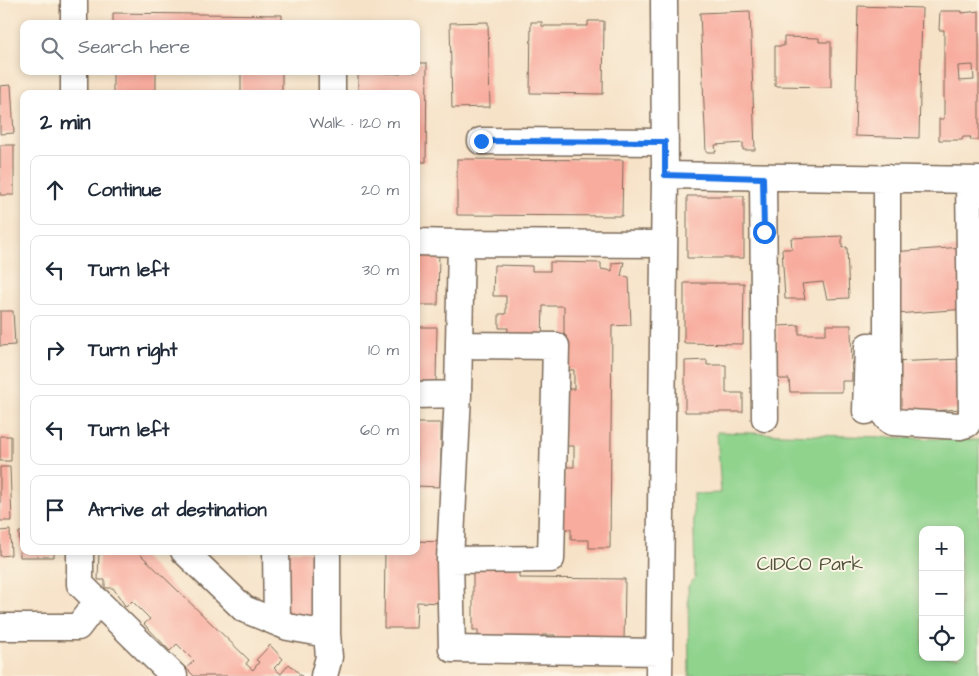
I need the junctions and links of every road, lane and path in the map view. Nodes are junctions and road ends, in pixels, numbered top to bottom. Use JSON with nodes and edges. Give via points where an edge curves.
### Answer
{"nodes":[{"id":1,"x":74,"y":0,"type":"edge"},
{"id":2,"x":664,"y":0,"type":"edge"},
{"id":3,"x":74,"y":20,"type":"edge"},
{"id":4,"x":74,"y":75,"type":"edge"},
{"id":5,"x":332,"y":75,"type":"edge"},
{"id":6,"x":74,"y":90,"type":"edge"},
{"id":7,"x":332,"y":90,"type":"edge"},
{"id":8,"x":481,"y":141,"type":"dead end"},
{"id":9,"x":665,"y":142,"type":"junction"},
{"id":10,"x":665,"y":175,"type":"junction"},
{"id":11,"x":763,"y":178,"type":"junction"},
{"id":12,"x":879,"y":178,"type":"junction"},
{"id":13,"x":974,"y":180,"type":"edge"},
{"id":14,"x":420,"y":242,"type":"edge"},
{"id":15,"x":461,"y":243,"type":"junction"},
{"id":16,"x":664,"y":244,"type":"junction"},
{"id":17,"x":460,"y":346,"type":"junction"},
{"id":18,"x":458,"y":394,"type":"junction"},
{"id":19,"x":420,"y":395,"type":"edge"},
{"id":20,"x":866,"y":411,"type":"dead end"},
{"id":21,"x":765,"y":418,"type":"dead end"},
{"id":22,"x":80,"y":555,"type":"edge"},
{"id":23,"x":188,"y":555,"type":"edge"},
{"id":24,"x":276,"y":555,"type":"edge"},
{"id":25,"x":326,"y":555,"type":"edge"},
{"id":26,"x":450,"y":560,"type":"junction"},
{"id":27,"x":98,"y":601,"type":"junction"},
{"id":28,"x":277,"y":622,"type":"junction"},
{"id":29,"x":0,"y":627,"type":"edge"},
{"id":30,"x":327,"y":634,"type":"junction"},
{"id":31,"x":659,"y":664,"type":"edge"},
{"id":32,"x":174,"y":676,"type":"edge"},
{"id":33,"x":324,"y":676,"type":"edge"}],
"edges":[{"from":1,"to":3,"type":"street"},
{"from":2,"to":9,"type":"street"},
{"from":4,"to":6,"type":"street"},
{"from":5,"to":7,"type":"street"},
{"from":8,"to":9,"type":"street"},
{"from":9,"to":10,"type":"street"},
{"from":10,"to":11,"type":"street"},
{"from":10,"to":16,"type":"street"},
{"from":11,"to":12,"type":"street"},
{"from":11,"to":21,"type":"street"},
{"from":12,"to":13,"type":"street"},
{"from":12,"to":13,"type":"street","via":[[886,418],[892,422],[960,426],[967,424],[972,415]]},
{"from":12,"to":20,"type":"street"},
{"from":14,"to":15,"type":"street"},
{"from":15,"to":16,"type":"street"},
{"from":15,"to":17,"type":"street"},
{"from":16,"to":31,"type":"street"},
{"from":17,"to":18,"type":"street"},
{"from":17,"to":26,"type":"street","via":[[556,346],[550,559]]},
{"from":18,"to":19,"type":"street"},
{"from":18,"to":26,"type":"street"},
{"from":22,"to":27,"type":"street","via":[[80,584]]},
{"from":23,"to":28,"type":"street","via":[[244,609]]},
{"from":24,"to":28,"type":"street"},
{"from":25,"to":30,"type":"street"},
{"from":26,"to":31,"type":"street","via":[[452,649]]},
{"from":27,"to":29,"type":"street","via":[[78,627]]},
{"from":27,"to":32,"type":"street"},
{"from":28,"to":30,"type":"street"},
{"from":30,"to":33,"type":"street","via":[[330,656]]}]}
